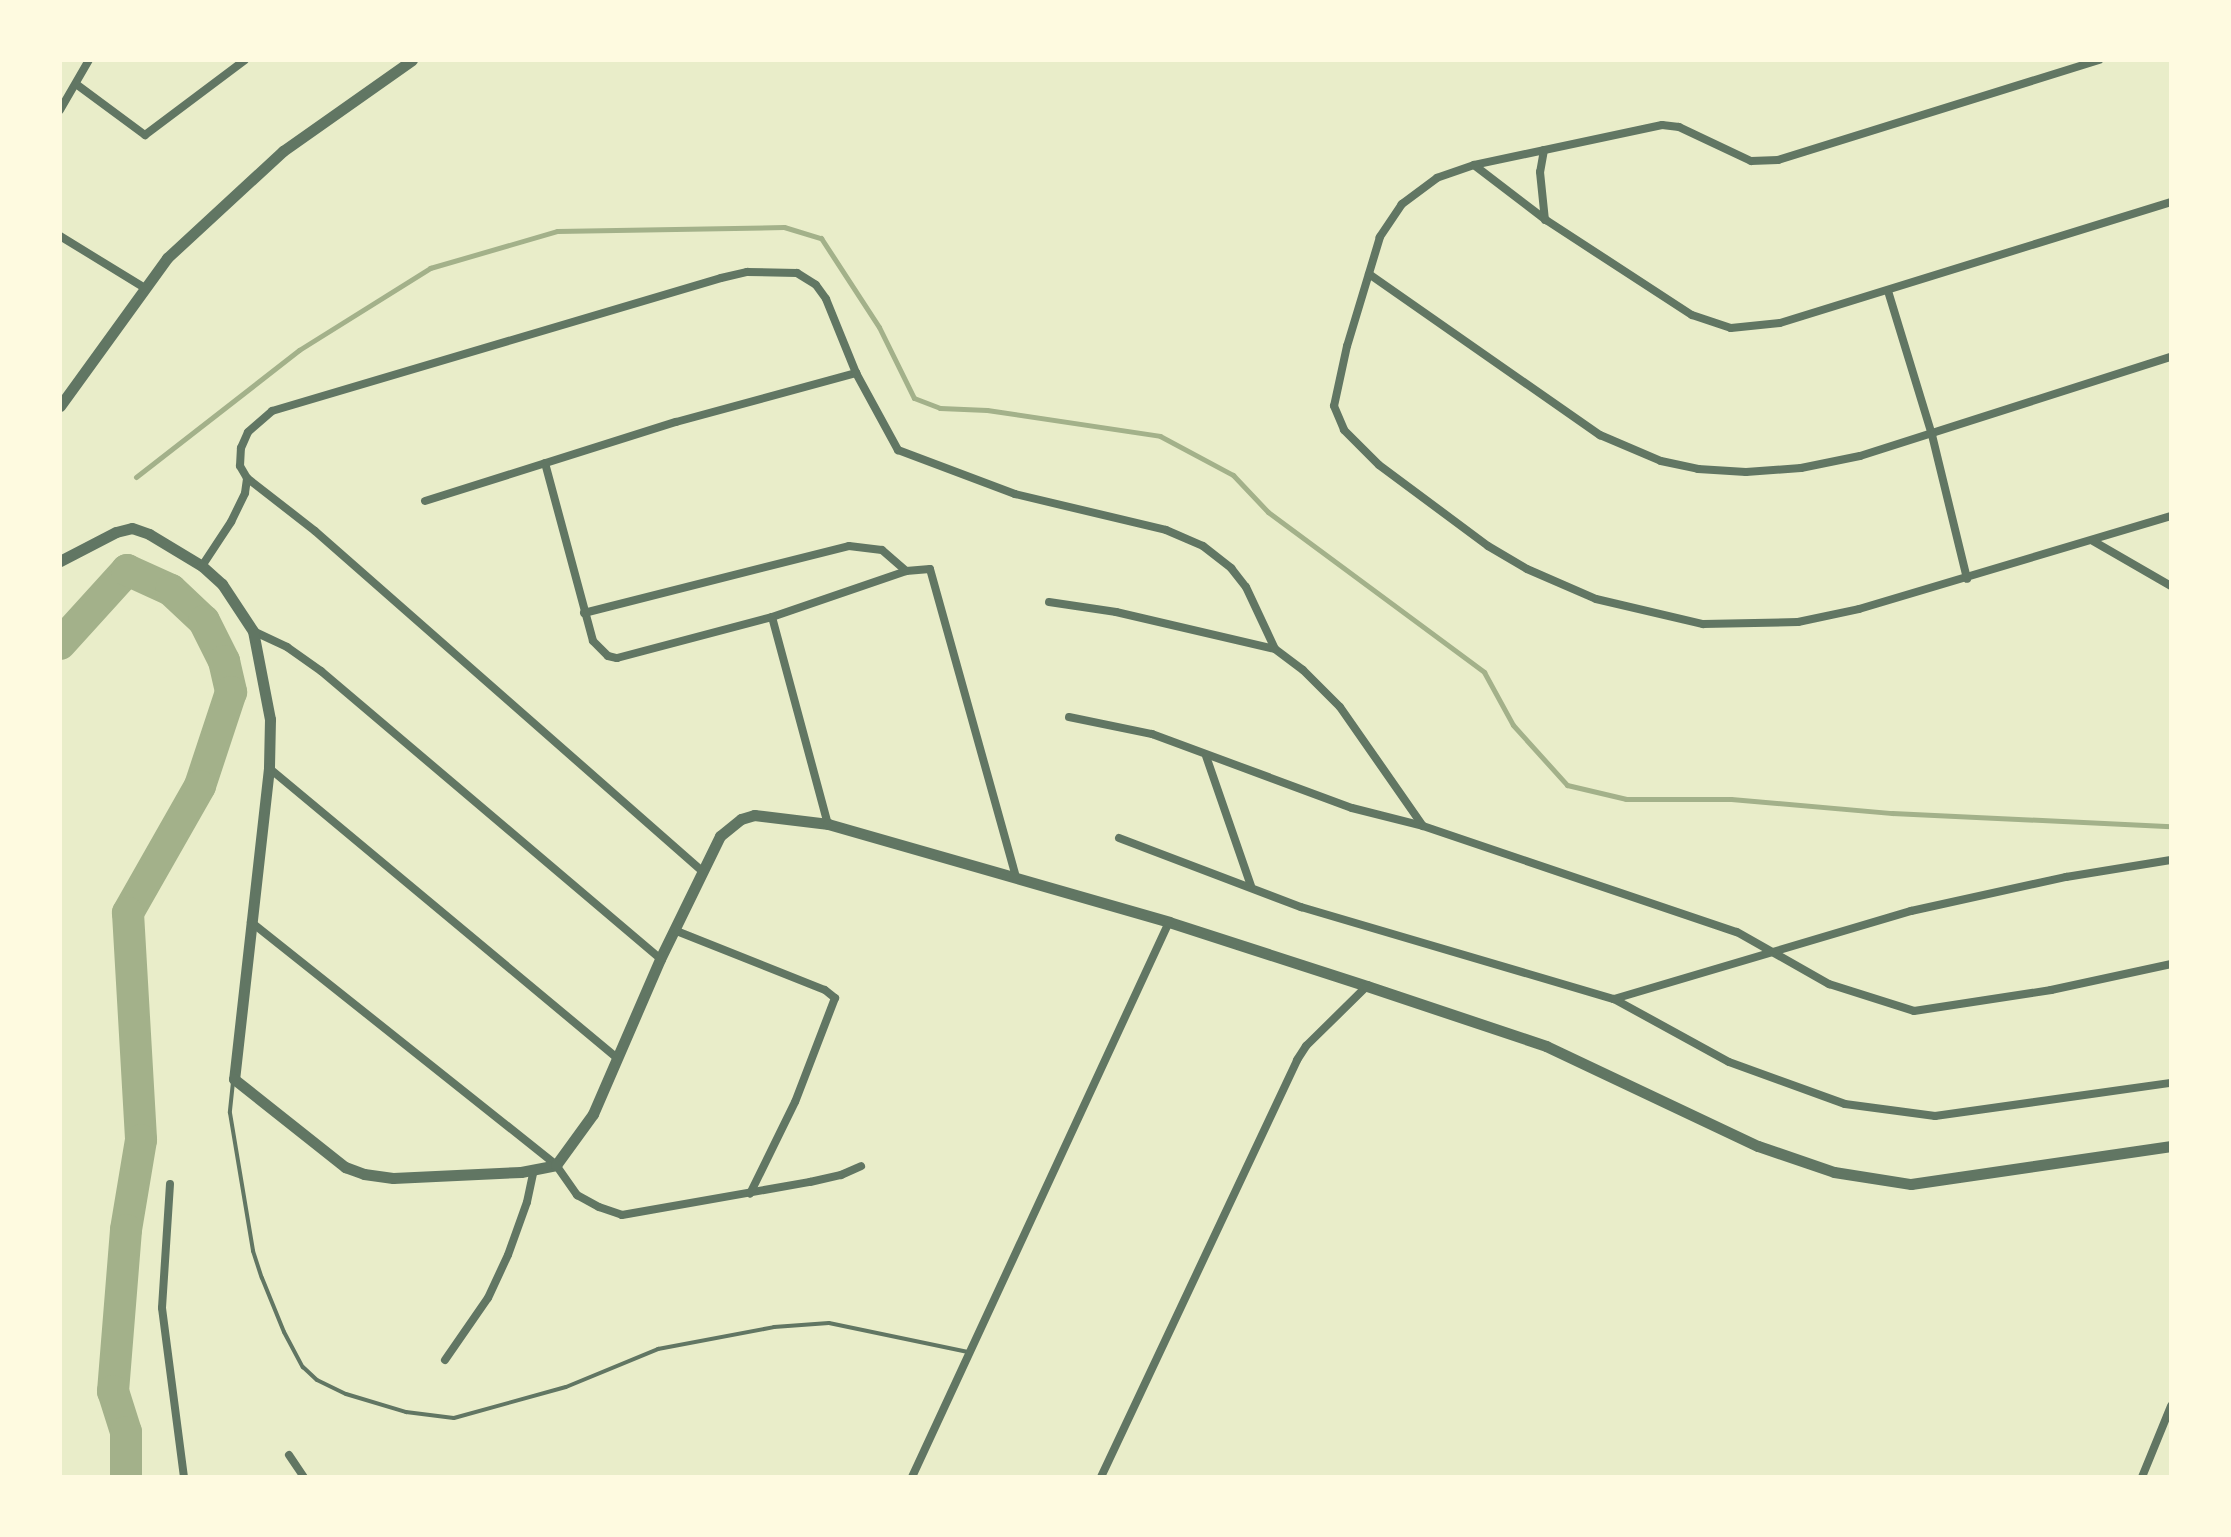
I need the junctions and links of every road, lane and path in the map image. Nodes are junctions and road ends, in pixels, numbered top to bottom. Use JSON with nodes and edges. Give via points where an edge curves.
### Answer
{"nodes":[{"id":1,"x":89,"y":60,"type":"edge"},
{"id":2,"x":245,"y":60,"type":"edge"},
{"id":3,"x":412,"y":60,"type":"edge"},
{"id":4,"x":2099,"y":60,"type":"edge"},
{"id":5,"x":76,"y":84,"type":"junction"},
{"id":6,"x":60,"y":110,"type":"edge"},
{"id":7,"x":1544,"y":150,"type":"junction"},
{"id":8,"x":1474,"y":165,"type":"junction"},
{"id":9,"x":2171,"y":202,"type":"edge"},
{"id":10,"x":1546,"y":220,"type":"junction"},
{"id":11,"x":60,"y":236,"type":"edge"},
{"id":12,"x":1369,"y":274,"type":"junction"},
{"id":13,"x":145,"y":288,"type":"junction"},
{"id":14,"x":1888,"y":291,"type":"junction"},
{"id":15,"x":2171,"y":357,"type":"edge"},
{"id":16,"x":856,"y":373,"type":"junction"},
{"id":17,"x":60,"y":406,"type":"edge"},
{"id":18,"x":1932,"y":435,"type":"junction"},
{"id":19,"x":545,"y":463,"type":"junction"},
{"id":20,"x":247,"y":478,"type":"junction"},
{"id":21,"x":425,"y":501,"type":"dead end"},
{"id":22,"x":2171,"y":516,"type":"edge"},
{"id":23,"x":2093,"y":541,"type":"junction"},
{"id":24,"x":60,"y":561,"type":"edge"},
{"id":25,"x":202,"y":566,"type":"junction"},
{"id":26,"x":906,"y":571,"type":"junction"},
{"id":27,"x":1967,"y":579,"type":"junction"},
{"id":28,"x":2171,"y":586,"type":"edge"},
{"id":29,"x":1049,"y":602,"type":"dead end"},
{"id":30,"x":584,"y":613,"type":"junction"},
{"id":31,"x":772,"y":617,"type":"junction"},
{"id":32,"x":253,"y":631,"type":"junction"},
{"id":33,"x":1275,"y":649,"type":"junction"},
{"id":34,"x":1069,"y":717,"type":"dead end"},
{"id":35,"x":1206,"y":756,"type":"junction"},
{"id":36,"x":269,"y":768,"type":"junction"},
{"id":37,"x":828,"y":824,"type":"junction"},
{"id":38,"x":1423,"y":826,"type":"junction"},
{"id":39,"x":1119,"y":838,"type":"dead end"},
{"id":40,"x":2171,"y":860,"type":"edge"},
{"id":41,"x":701,"y":870,"type":"junction"},
{"id":42,"x":1016,"y":877,"type":"junction"},
{"id":43,"x":1251,"y":886,"type":"junction"},
{"id":44,"x":250,"y":922,"type":"junction"},
{"id":45,"x":1169,"y":922,"type":"junction"},
{"id":46,"x":674,"y":930,"type":"junction"},
{"id":47,"x":1774,"y":953,"type":"junction"},
{"id":48,"x":660,"y":959,"type":"junction"},
{"id":49,"x":2171,"y":964,"type":"edge"},
{"id":50,"x":1367,"y":986,"type":"junction"},
{"id":51,"x":1614,"y":999,"type":"junction"},
{"id":52,"x":619,"y":1060,"type":"junction"},
{"id":53,"x":234,"y":1079,"type":"junction"},
{"id":54,"x":2171,"y":1083,"type":"edge"},
{"id":55,"x":2171,"y":1146,"type":"edge"},
{"id":56,"x":556,"y":1165,"type":"junction"},
{"id":57,"x":861,"y":1166,"type":"dead end"},
{"id":58,"x":534,"y":1170,"type":"junction"},
{"id":59,"x":170,"y":1184,"type":"dead end"},
{"id":60,"x":750,"y":1194,"type":"junction"},
{"id":61,"x":968,"y":1352,"type":"junction"},
{"id":62,"x":445,"y":1360,"type":"dead end"},
{"id":63,"x":2171,"y":1406,"type":"edge"},
{"id":64,"x":289,"y":1455,"type":"dead end"},
{"id":65,"x":184,"y":1477,"type":"edge"},
{"id":66,"x":304,"y":1477,"type":"edge"},
{"id":67,"x":912,"y":1477,"type":"edge"},
{"id":68,"x":1101,"y":1477,"type":"edge"},
{"id":69,"x":2142,"y":1477,"type":"edge"}],
"edges":[{"from":1,"to":5,"type":"street"},
{"from":2,"to":5,"type":"street","via":[[145,135]]},
{"from":3,"to":13,"type":"street","via":[[283,151],[167,258]]},
{"from":4,"to":7,"type":"street","via":[[1778,160],[1751,161],[1679,127],[1662,125]]},
{"from":5,"to":6,"type":"street"},
{"from":7,"to":8,"type":"street"},
{"from":7,"to":10,"type":"street","via":[[1540,172]]},
{"from":8,"to":10,"type":"street"},
{"from":8,"to":12,"type":"street","via":[[1437,178],[1402,204],[1380,237]]},
{"from":9,"to":14,"type":"street"},
{"from":10,"to":14,"type":"street","via":[[1692,315],[1731,328],[1780,323]]},
{"from":11,"to":13,"type":"street"},
{"from":12,"to":18,"type":"street","via":[[1600,435],[1661,461],[1746,472],[1801,468]]},
{"from":12,"to":27,"type":"street","via":[[1335,396],[1344,430],[1379,465],[1527,569],[1633,610],[1703,624],[1798,622]]},
{"from":13,"to":17,"type":"street"},
{"from":14,"to":18,"type":"street"},
{"from":15,"to":18,"type":"street"},
{"from":16,"to":19,"type":"street"},
{"from":16,"to":20,"type":"street","via":[[816,285],[797,273],[747,272],[272,411],[248,432],[241,448],[240,466]]},
{"from":16,"to":33,"type":"street","via":[[898,450],[1015,494],[1166,530],[1203,546],[1246,587]]},
{"from":18,"to":27,"type":"street"},
{"from":19,"to":21,"type":"street"},
{"from":19,"to":30,"type":"street"},
{"from":20,"to":25,"type":"street","via":[[231,522]]},
{"from":20,"to":41,"type":"street","via":[[315,531]]},
{"from":22,"to":23,"type":"street"},
{"from":23,"to":27,"type":"street"},
{"from":23,"to":28,"type":"street"},
{"from":24,"to":25,"type":"street","via":[[132,528]]},
{"from":25,"to":32,"type":"street","via":[[222,584]]},
{"from":26,"to":30,"type":"street","via":[[882,550],[849,546]]},
{"from":26,"to":31,"type":"street"},
{"from":26,"to":42,"type":"street","via":[[930,569]]},
{"from":29,"to":33,"type":"street"},
{"from":30,"to":31,"type":"street","via":[[597,646],[617,658]]},
{"from":31,"to":37,"type":"street"},
{"from":32,"to":36,"type":"street","via":[[270,719]]},
{"from":32,"to":48,"type":"street","via":[[321,671]]},
{"from":33,"to":38,"type":"street","via":[[1340,707]]},
{"from":34,"to":35,"type":"street","via":[[1152,734]]},
{"from":35,"to":38,"type":"street","via":[[1352,808]]},
{"from":35,"to":43,"type":"street"},
{"from":36,"to":44,"type":"street"},
{"from":36,"to":52,"type":"street"},
{"from":37,"to":41,"type":"street","via":[[774,815],[741,819],[720,836]]},
{"from":37,"to":42,"type":"street"},
{"from":38,"to":47,"type":"street","via":[[1737,932]]},
{"from":39,"to":43,"type":"street"},
{"from":40,"to":47,"type":"street","via":[[1911,911]]},
{"from":41,"to":46,"type":"street"},
{"from":42,"to":45,"type":"street"},
{"from":43,"to":51,"type":"street","via":[[1301,907]]},
{"from":44,"to":53,"type":"street"},
{"from":44,"to":56,"type":"street"},
{"from":45,"to":50,"type":"street"},
{"from":45,"to":61,"type":"street"},
{"from":46,"to":48,"type":"street"},
{"from":46,"to":60,"type":"street","via":[[835,998],[795,1102]]},
{"from":47,"to":49,"type":"street","via":[[1829,984],[1914,1011]]},
{"from":47,"to":51,"type":"street"},
{"from":48,"to":52,"type":"street"},
{"from":50,"to":55,"type":"street","via":[[1546,1046],[1758,1146],[1834,1172],[1911,1184]]},
{"from":50,"to":68,"type":"street","via":[[1297,1060]]},
{"from":51,"to":54,"type":"street","via":[[1762,1075],[1845,1104],[1917,1117]]},
{"from":52,"to":56,"type":"street","via":[[593,1114]]},
{"from":53,"to":58,"type":"street","via":[[345,1167],[364,1174],[393,1178]]},
{"from":53,"to":61,"type":"lane","via":[[230,1113],[262,1278],[303,1367],[346,1394],[406,1412],[454,1418],[566,1387],[658,1349],[818,1324],[857,1327]]},
{"from":56,"to":58,"type":"street"},
{"from":56,"to":60,"type":"street","via":[[577,1195],[622,1215]]},
{"from":57,"to":60,"type":"street"},
{"from":58,"to":62,"type":"street","via":[[508,1255],[488,1298]]},
{"from":59,"to":65,"type":"street","via":[[162,1308]]},
{"from":61,"to":67,"type":"street"},
{"from":63,"to":69,"type":"street"},
{"from":64,"to":66,"type":"street"}]}
